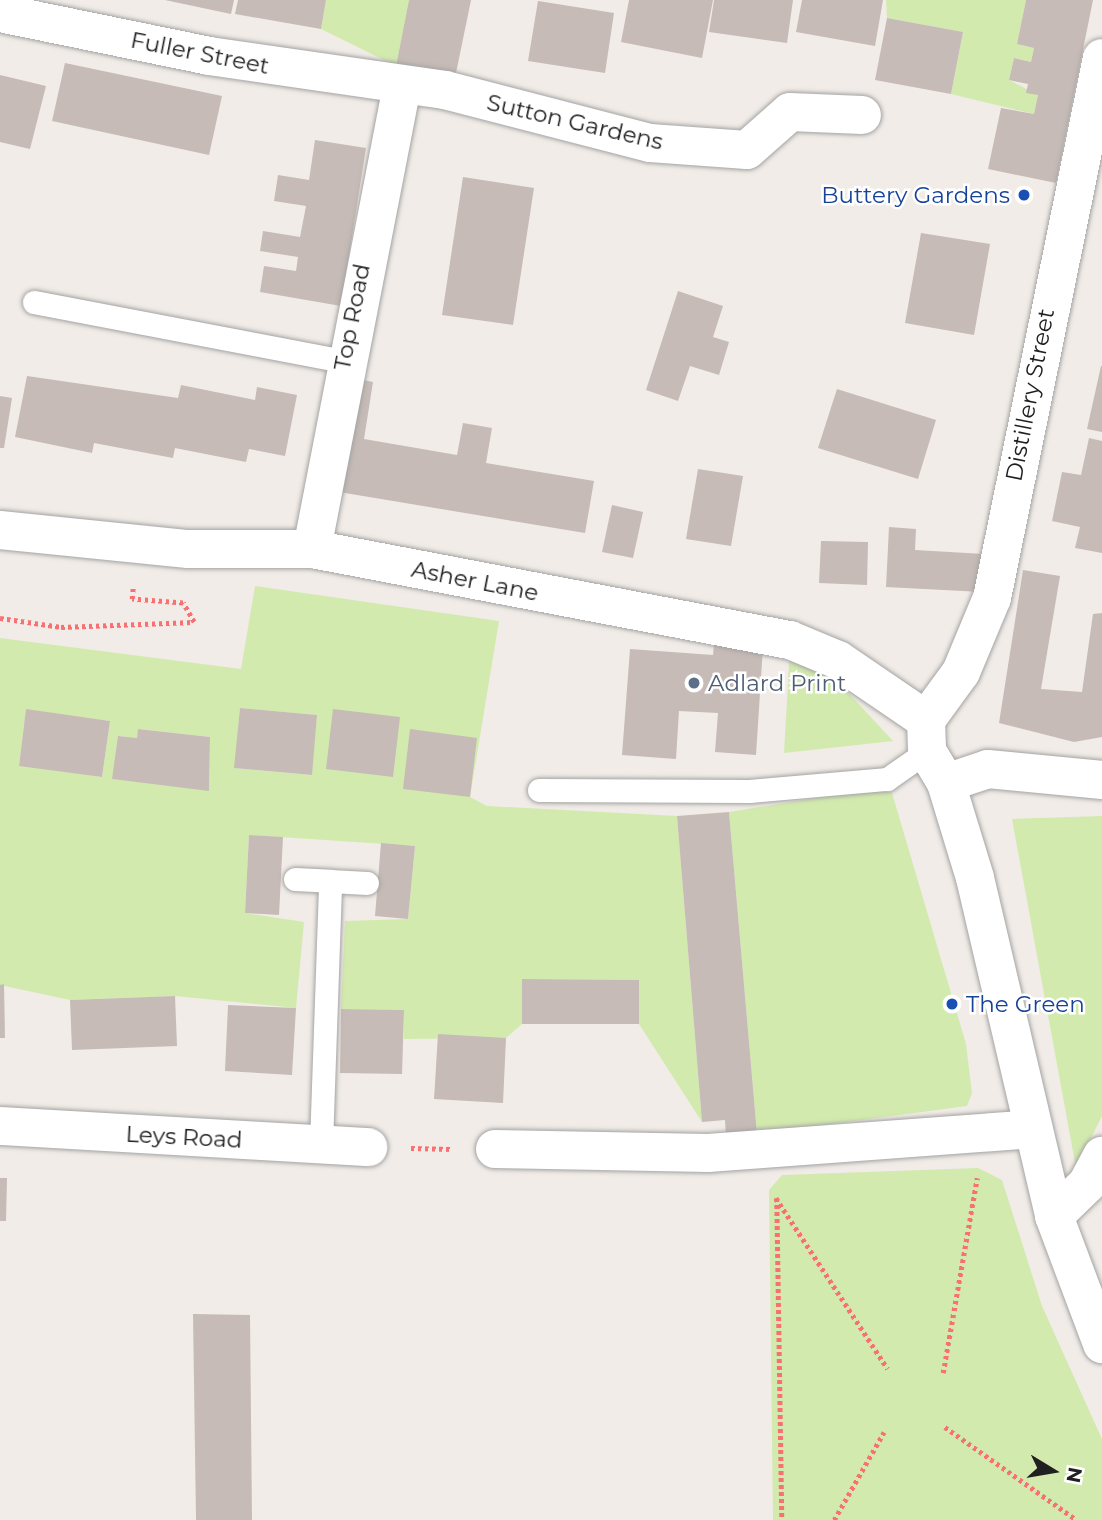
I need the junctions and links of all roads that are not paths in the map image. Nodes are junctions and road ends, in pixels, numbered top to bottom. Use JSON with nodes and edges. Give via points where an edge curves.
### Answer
{"nodes":[{"id":1,"x":0,"y":13,"type":"edge"},
{"id":2,"x":1102,"y":58,"type":"edge"},
{"id":3,"x":402,"y":86,"type":"junction"},
{"id":4,"x":862,"y":115,"type":"dead end"},
{"id":5,"x":34,"y":302,"type":"dead end"},
{"id":6,"x":344,"y":360,"type":"junction"},
{"id":7,"x":0,"y":530,"type":"edge"},
{"id":8,"x":312,"y":549,"type":"junction"},
{"id":9,"x":933,"y":751,"type":"junction"},
{"id":10,"x":1102,"y":780,"type":"edge"},
{"id":11,"x":539,"y":790,"type":"dead end"},
{"id":12,"x":295,"y":879,"type":"dead end"},
{"id":13,"x":330,"y":881,"type":"junction"},
{"id":14,"x":367,"y":883,"type":"dead end"},
{"id":15,"x":0,"y":1126,"type":"edge"},
{"id":16,"x":1033,"y":1129,"type":"junction"},
{"id":17,"x":321,"y":1144,"type":"junction"},
{"id":18,"x":368,"y":1147,"type":"road end"},
{"id":19,"x":495,"y":1149,"type":"road end"},
{"id":20,"x":1102,"y":1156,"type":"edge"},
{"id":21,"x":1054,"y":1216,"type":"junction"},
{"id":22,"x":1102,"y":1344,"type":"edge"}],
"edges":[{"from":1,"to":3,"type":"street","name":"Fuller Street"},
{"from":2,"to":9,"type":"street","name":"Distillery Street","via":[[992,598]]},
{"from":3,"to":4,"type":"street","name":"Sutton Gardens","via":[[445,90],[650,143],[747,150],[790,112]]},
{"from":3,"to":6,"type":"street","name":"Top Road"},
{"from":5,"to":6,"type":"lane"},
{"from":6,"to":8,"type":"street","name":"Top Road"},
{"from":7,"to":8,"type":"street","name":"Asher Lane","via":[[135,544]]},
{"from":8,"to":9,"type":"street","name":"Asher Lane","via":[[790,640],[838,660]]},
{"from":9,"to":10,"type":"street","via":[[988,769]]},
{"from":9,"to":11,"type":"lane","via":[[887,779],[749,791]]},
{"from":9,"to":16,"type":"street","via":[[975,878]]},
{"from":12,"to":13,"type":"lane"},
{"from":13,"to":14,"type":"lane"},
{"from":13,"to":17,"type":"lane"},
{"from":15,"to":17,"type":"street","name":"Leys Road"},
{"from":16,"to":19,"type":"street","via":[[731,1152]]},
{"from":16,"to":21,"type":"street"},
{"from":17,"to":18,"type":"street","name":"Leys Road"},
{"from":20,"to":21,"type":"street","via":[[1087,1184]]},
{"from":21,"to":22,"type":"street"}]}
